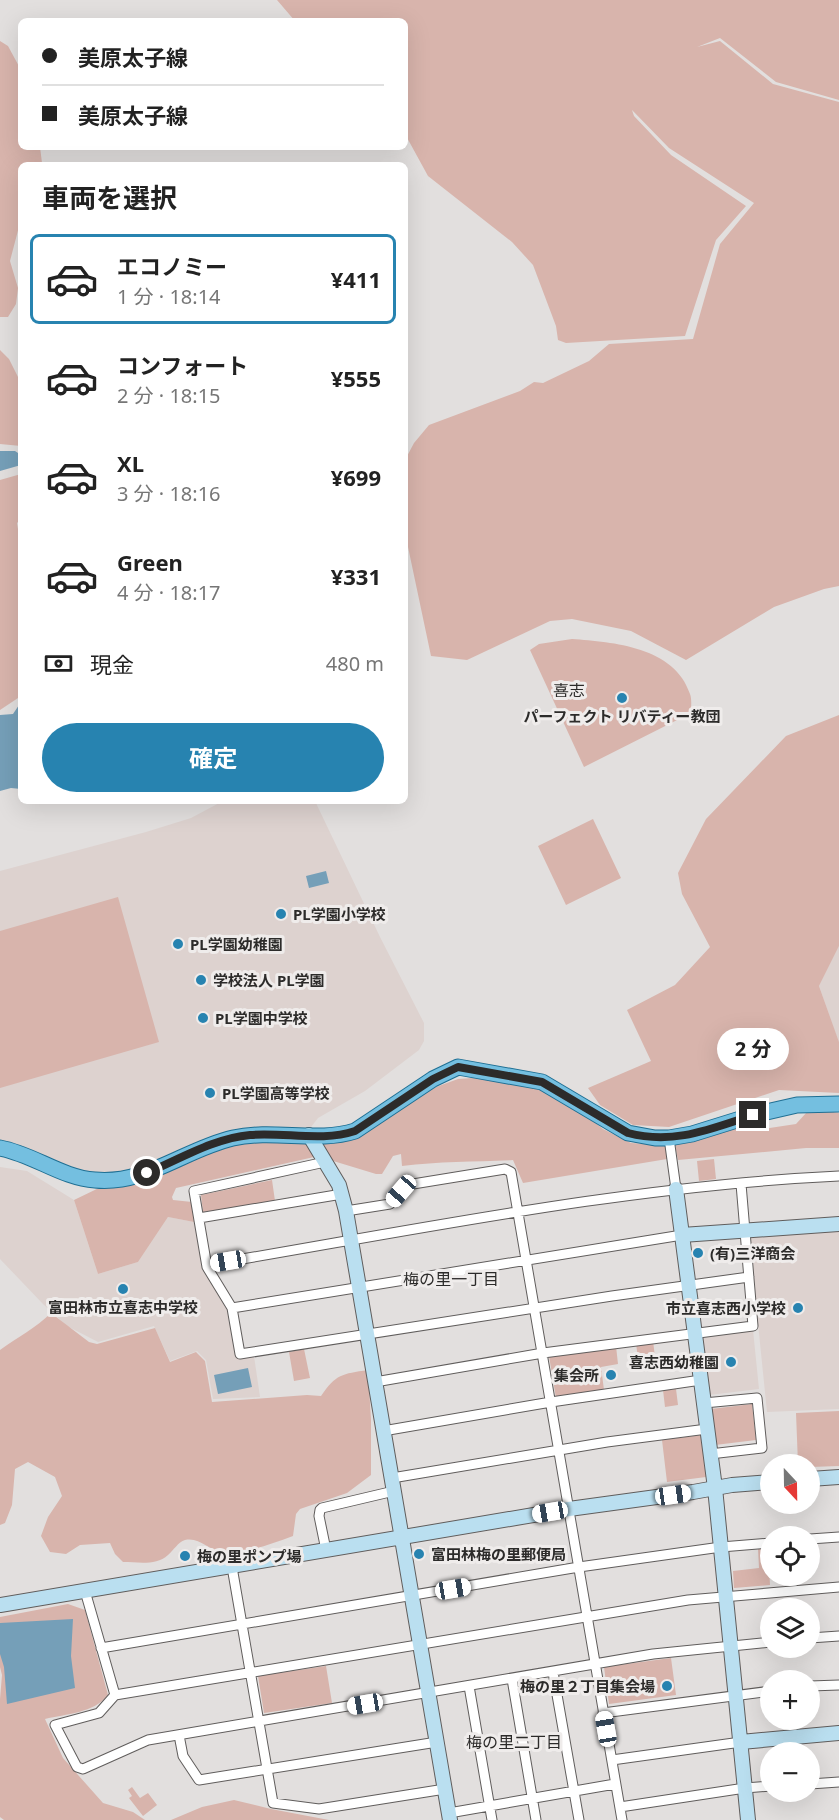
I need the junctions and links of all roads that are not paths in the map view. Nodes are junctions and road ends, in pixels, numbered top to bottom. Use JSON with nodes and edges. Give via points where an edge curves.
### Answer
{"nodes":[{"id":1,"x":839,"y":1104,"type":"edge"},
{"id":2,"x":309,"y":1135,"type":"junction"},
{"id":3,"x":669,"y":1138,"type":"junction"},
{"id":4,"x":0,"y":1148,"type":"edge"},
{"id":5,"x":325,"y":1162,"type":"junction"},
{"id":6,"x":839,"y":1176,"type":"edge"},
{"id":7,"x":741,"y":1184,"type":"junction"},
{"id":8,"x":676,"y":1189,"type":"junction"},
{"id":9,"x":342,"y":1194,"type":"junction"},
{"id":10,"x":346,"y":1211,"type":"junction"},
{"id":11,"x":519,"y":1212,"type":"junction"},
{"id":12,"x":199,"y":1218,"type":"junction"},
{"id":13,"x":839,"y":1224,"type":"edge"},
{"id":14,"x":745,"y":1230,"type":"junction"},
{"id":15,"x":682,"y":1235,"type":"junction"},
{"id":16,"x":351,"y":1241,"type":"junction"},
{"id":17,"x":527,"y":1260,"type":"junction"},
{"id":18,"x":207,"y":1265,"type":"junction"},
{"id":19,"x":749,"y":1277,"type":"junction"},
{"id":20,"x":689,"y":1286,"type":"junction"},
{"id":21,"x":359,"y":1288,"type":"junction"},
{"id":22,"x":232,"y":1308,"type":"junction"},
{"id":23,"x":536,"y":1309,"type":"junction"},
{"id":24,"x":695,"y":1334,"type":"junction"},
{"id":25,"x":367,"y":1335,"type":"junction"},
{"id":26,"x":543,"y":1353,"type":"junction"},
{"id":27,"x":701,"y":1380,"type":"junction"},
{"id":28,"x":375,"y":1382,"type":"junction"},
{"id":29,"x":551,"y":1402,"type":"junction"},
{"id":30,"x":704,"y":1403,"type":"junction"},
{"id":31,"x":707,"y":1430,"type":"junction"},
{"id":32,"x":383,"y":1431,"type":"junction"},
{"id":33,"x":559,"y":1450,"type":"junction"},
{"id":34,"x":710,"y":1454,"type":"junction"},
{"id":35,"x":839,"y":1477,"type":"edge"},
{"id":36,"x":820,"y":1478,"type":"edge"},
{"id":37,"x":760,"y":1483,"type":"edge"},
{"id":38,"x":393,"y":1485,"type":"junction"},
{"id":39,"x":715,"y":1488,"type":"junction"},
{"id":40,"x":569,"y":1509,"type":"junction"},
{"id":41,"x":839,"y":1537,"type":"edge"},
{"id":42,"x":402,"y":1538,"type":"junction"},
{"id":43,"x":820,"y":1538,"type":"edge"},
{"id":44,"x":760,"y":1544,"type":"edge"},
{"id":45,"x":721,"y":1547,"type":"junction"},
{"id":46,"x":326,"y":1550,"type":"junction"},
{"id":47,"x":232,"y":1567,"type":"junction"},
{"id":48,"x":579,"y":1567,"type":"junction"},
{"id":49,"x":839,"y":1587,"type":"edge"},
{"id":50,"x":85,"y":1591,"type":"junction"},
{"id":51,"x":412,"y":1596,"type":"junction"},
{"id":52,"x":726,"y":1596,"type":"junction"},
{"id":53,"x":0,"y":1605,"type":"edge"},
{"id":54,"x":587,"y":1617,"type":"junction"},
{"id":55,"x":243,"y":1624,"type":"junction"},
{"id":56,"x":839,"y":1636,"type":"edge"},
{"id":57,"x":820,"y":1637,"type":"edge"},
{"id":58,"x":760,"y":1643,"type":"edge"},
{"id":59,"x":420,"y":1645,"type":"junction"},
{"id":60,"x":731,"y":1645,"type":"junction"},
{"id":61,"x":101,"y":1648,"type":"junction"},
{"id":62,"x":596,"y":1665,"type":"junction"},
{"id":63,"x":553,"y":1672,"type":"junction"},
{"id":64,"x":251,"y":1673,"type":"junction"},
{"id":65,"x":512,"y":1679,"type":"junction"},
{"id":66,"x":839,"y":1685,"type":"edge"},
{"id":67,"x":469,"y":1686,"type":"junction"},
{"id":68,"x":820,"y":1686,"type":"edge"},
{"id":69,"x":760,"y":1691,"type":"edge"},
{"id":70,"x":428,"y":1693,"type":"junction"},
{"id":71,"x":736,"y":1694,"type":"junction"},
{"id":72,"x":115,"y":1695,"type":"junction"},
{"id":73,"x":603,"y":1713,"type":"junction"},
{"id":74,"x":260,"y":1721,"type":"junction"},
{"id":75,"x":839,"y":1733,"type":"edge"},
{"id":76,"x":179,"y":1735,"type":"junction"},
{"id":77,"x":437,"y":1742,"type":"junction"},
{"id":78,"x":741,"y":1742,"type":"junction"},
{"id":79,"x":612,"y":1760,"type":"junction"},
{"id":80,"x":268,"y":1769,"type":"junction"},
{"id":81,"x":839,"y":1782,"type":"edge"},
{"id":82,"x":820,"y":1783,"type":"edge"},
{"id":83,"x":615,"y":1784,"type":"junction"},
{"id":84,"x":760,"y":1787,"type":"edge"},
{"id":85,"x":745,"y":1788,"type":"junction"},
{"id":86,"x":445,"y":1789,"type":"junction"},
{"id":87,"x":574,"y":1791,"type":"junction"},
{"id":88,"x":532,"y":1799,"type":"junction"},
{"id":89,"x":490,"y":1806,"type":"junction"},
{"id":90,"x":620,"y":1808,"type":"junction"},
{"id":91,"x":449,"y":1817,"type":"edge"},
{"id":92,"x":492,"y":1820,"type":"edge"},
{"id":93,"x":536,"y":1820,"type":"edge"},
{"id":94,"x":579,"y":1820,"type":"edge"},
{"id":95,"x":622,"y":1820,"type":"edge"},
{"id":96,"x":748,"y":1820,"type":"edge"}],
"edges":[{"from":1,"to":3,"type":"main road","via":[[797,1105]]},
{"from":2,"to":3,"type":"main road","via":[[355,1131],[433,1079],[458,1067],[533,1079],[628,1133]]},
{"from":2,"to":4,"type":"main road","via":[[232,1138],[147,1173],[108,1181],[79,1178]]},
{"from":2,"to":5,"type":"street"},
{"from":3,"to":8,"type":"street"},
{"from":5,"to":9,"type":"street"},
{"from":5,"to":12,"type":"street","via":[[194,1191]]},
{"from":6,"to":7,"type":"street"},
{"from":7,"to":8,"type":"street"},
{"from":7,"to":14,"type":"street"},
{"from":8,"to":11,"type":"street"},
{"from":8,"to":15,"type":"street"},
{"from":9,"to":10,"type":"street"},
{"from":9,"to":12,"type":"street"},
{"from":10,"to":11,"type":"street","via":[[390,1204],[413,1184],[505,1169],[513,1177]]},
{"from":10,"to":16,"type":"street"},
{"from":11,"to":16,"type":"street"},
{"from":11,"to":17,"type":"street"},
{"from":12,"to":18,"type":"street"},
{"from":13,"to":14,"type":"street"},
{"from":14,"to":15,"type":"street"},
{"from":14,"to":19,"type":"street"},
{"from":15,"to":17,"type":"street"},
{"from":15,"to":20,"type":"street"},
{"from":16,"to":18,"type":"street"},
{"from":16,"to":21,"type":"street"},
{"from":17,"to":21,"type":"street"},
{"from":17,"to":23,"type":"street"},
{"from":18,"to":22,"type":"street"},
{"from":19,"to":20,"type":"street"},
{"from":19,"to":24,"type":"street","via":[[753,1326]]},
{"from":20,"to":23,"type":"street"},
{"from":20,"to":24,"type":"street"},
{"from":21,"to":22,"type":"street"},
{"from":21,"to":25,"type":"street"},
{"from":22,"to":25,"type":"street","via":[[240,1354]]},
{"from":23,"to":25,"type":"street"},
{"from":23,"to":26,"type":"street"},
{"from":24,"to":26,"type":"street"},
{"from":24,"to":27,"type":"street"},
{"from":25,"to":28,"type":"street"},
{"from":26,"to":28,"type":"street"},
{"from":26,"to":29,"type":"street"},
{"from":27,"to":29,"type":"street"},
{"from":27,"to":30,"type":"street"},
{"from":28,"to":32,"type":"street"},
{"from":29,"to":32,"type":"street"},
{"from":29,"to":33,"type":"street"},
{"from":30,"to":31,"type":"street"},
{"from":30,"to":34,"type":"street","via":[[757,1398],[762,1448]]},
{"from":31,"to":33,"type":"street"},
{"from":31,"to":34,"type":"street"},
{"from":32,"to":38,"type":"street"},
{"from":33,"to":38,"type":"street"},
{"from":33,"to":40,"type":"street"},
{"from":34,"to":39,"type":"street"},
{"from":35,"to":36,"type":"street"},
{"from":37,"to":39,"type":"street"},
{"from":38,"to":42,"type":"street"},
{"from":38,"to":46,"type":"street","via":[[322,1508],[319,1516]]},
{"from":39,"to":40,"type":"street"},
{"from":39,"to":45,"type":"street"},
{"from":40,"to":42,"type":"street"},
{"from":40,"to":48,"type":"street"},
{"from":41,"to":43,"type":"street"},
{"from":42,"to":46,"type":"street"},
{"from":42,"to":51,"type":"street"},
{"from":44,"to":45,"type":"street"},
{"from":45,"to":48,"type":"street"},
{"from":45,"to":52,"type":"street"},
{"from":46,"to":47,"type":"street"},
{"from":47,"to":50,"type":"street"},
{"from":47,"to":55,"type":"street"},
{"from":48,"to":51,"type":"street"},
{"from":48,"to":54,"type":"street"},
{"from":49,"to":52,"type":"street"},
{"from":50,"to":53,"type":"street"},
{"from":50,"to":61,"type":"street"},
{"from":51,"to":55,"type":"street"},
{"from":51,"to":59,"type":"street"},
{"from":52,"to":54,"type":"street"},
{"from":52,"to":60,"type":"street"},
{"from":54,"to":59,"type":"street"},
{"from":54,"to":62,"type":"street"},
{"from":55,"to":61,"type":"street"},
{"from":55,"to":64,"type":"street"},
{"from":56,"to":57,"type":"street"},
{"from":58,"to":60,"type":"street"},
{"from":59,"to":64,"type":"street"},
{"from":59,"to":70,"type":"street"},
{"from":60,"to":62,"type":"street"},
{"from":60,"to":71,"type":"street"},
{"from":61,"to":72,"type":"street"},
{"from":62,"to":63,"type":"street"},
{"from":62,"to":73,"type":"street"},
{"from":63,"to":65,"type":"street"},
{"from":63,"to":87,"type":"street"},
{"from":64,"to":72,"type":"street"},
{"from":64,"to":74,"type":"street"},
{"from":65,"to":67,"type":"street"},
{"from":65,"to":88,"type":"street"},
{"from":66,"to":68,"type":"street"},
{"from":67,"to":70,"type":"street"},
{"from":67,"to":89,"type":"street"},
{"from":69,"to":71,"type":"street"},
{"from":70,"to":74,"type":"street"},
{"from":70,"to":77,"type":"street"},
{"from":71,"to":73,"type":"street"},
{"from":71,"to":78,"type":"street"},
{"from":72,"to":76,"type":"street","via":[[99,1713],[56,1725],[78,1767],[90,1767],[148,1740]]},
{"from":73,"to":79,"type":"street"},
{"from":74,"to":76,"type":"street"},
{"from":74,"to":80,"type":"street"},
{"from":75,"to":78,"type":"street"},
{"from":76,"to":80,"type":"street","via":[[183,1756],[200,1780]]},
{"from":77,"to":80,"type":"street"},
{"from":77,"to":86,"type":"street"},
{"from":78,"to":79,"type":"street"},
{"from":78,"to":85,"type":"street"},
{"from":79,"to":83,"type":"street"},
{"from":80,"to":86,"type":"street","via":[[273,1803],[319,1809]]},
{"from":81,"to":82,"type":"street"},
{"from":83,"to":87,"type":"street"},
{"from":83,"to":90,"type":"street"},
{"from":84,"to":85,"type":"street"},
{"from":85,"to":90,"type":"street"},
{"from":85,"to":96,"type":"street"},
{"from":86,"to":91,"type":"street"},
{"from":87,"to":88,"type":"street"},
{"from":87,"to":94,"type":"street"},
{"from":88,"to":89,"type":"street"},
{"from":88,"to":93,"type":"street"},
{"from":89,"to":91,"type":"street"},
{"from":89,"to":92,"type":"street"},
{"from":90,"to":95,"type":"street"}]}
